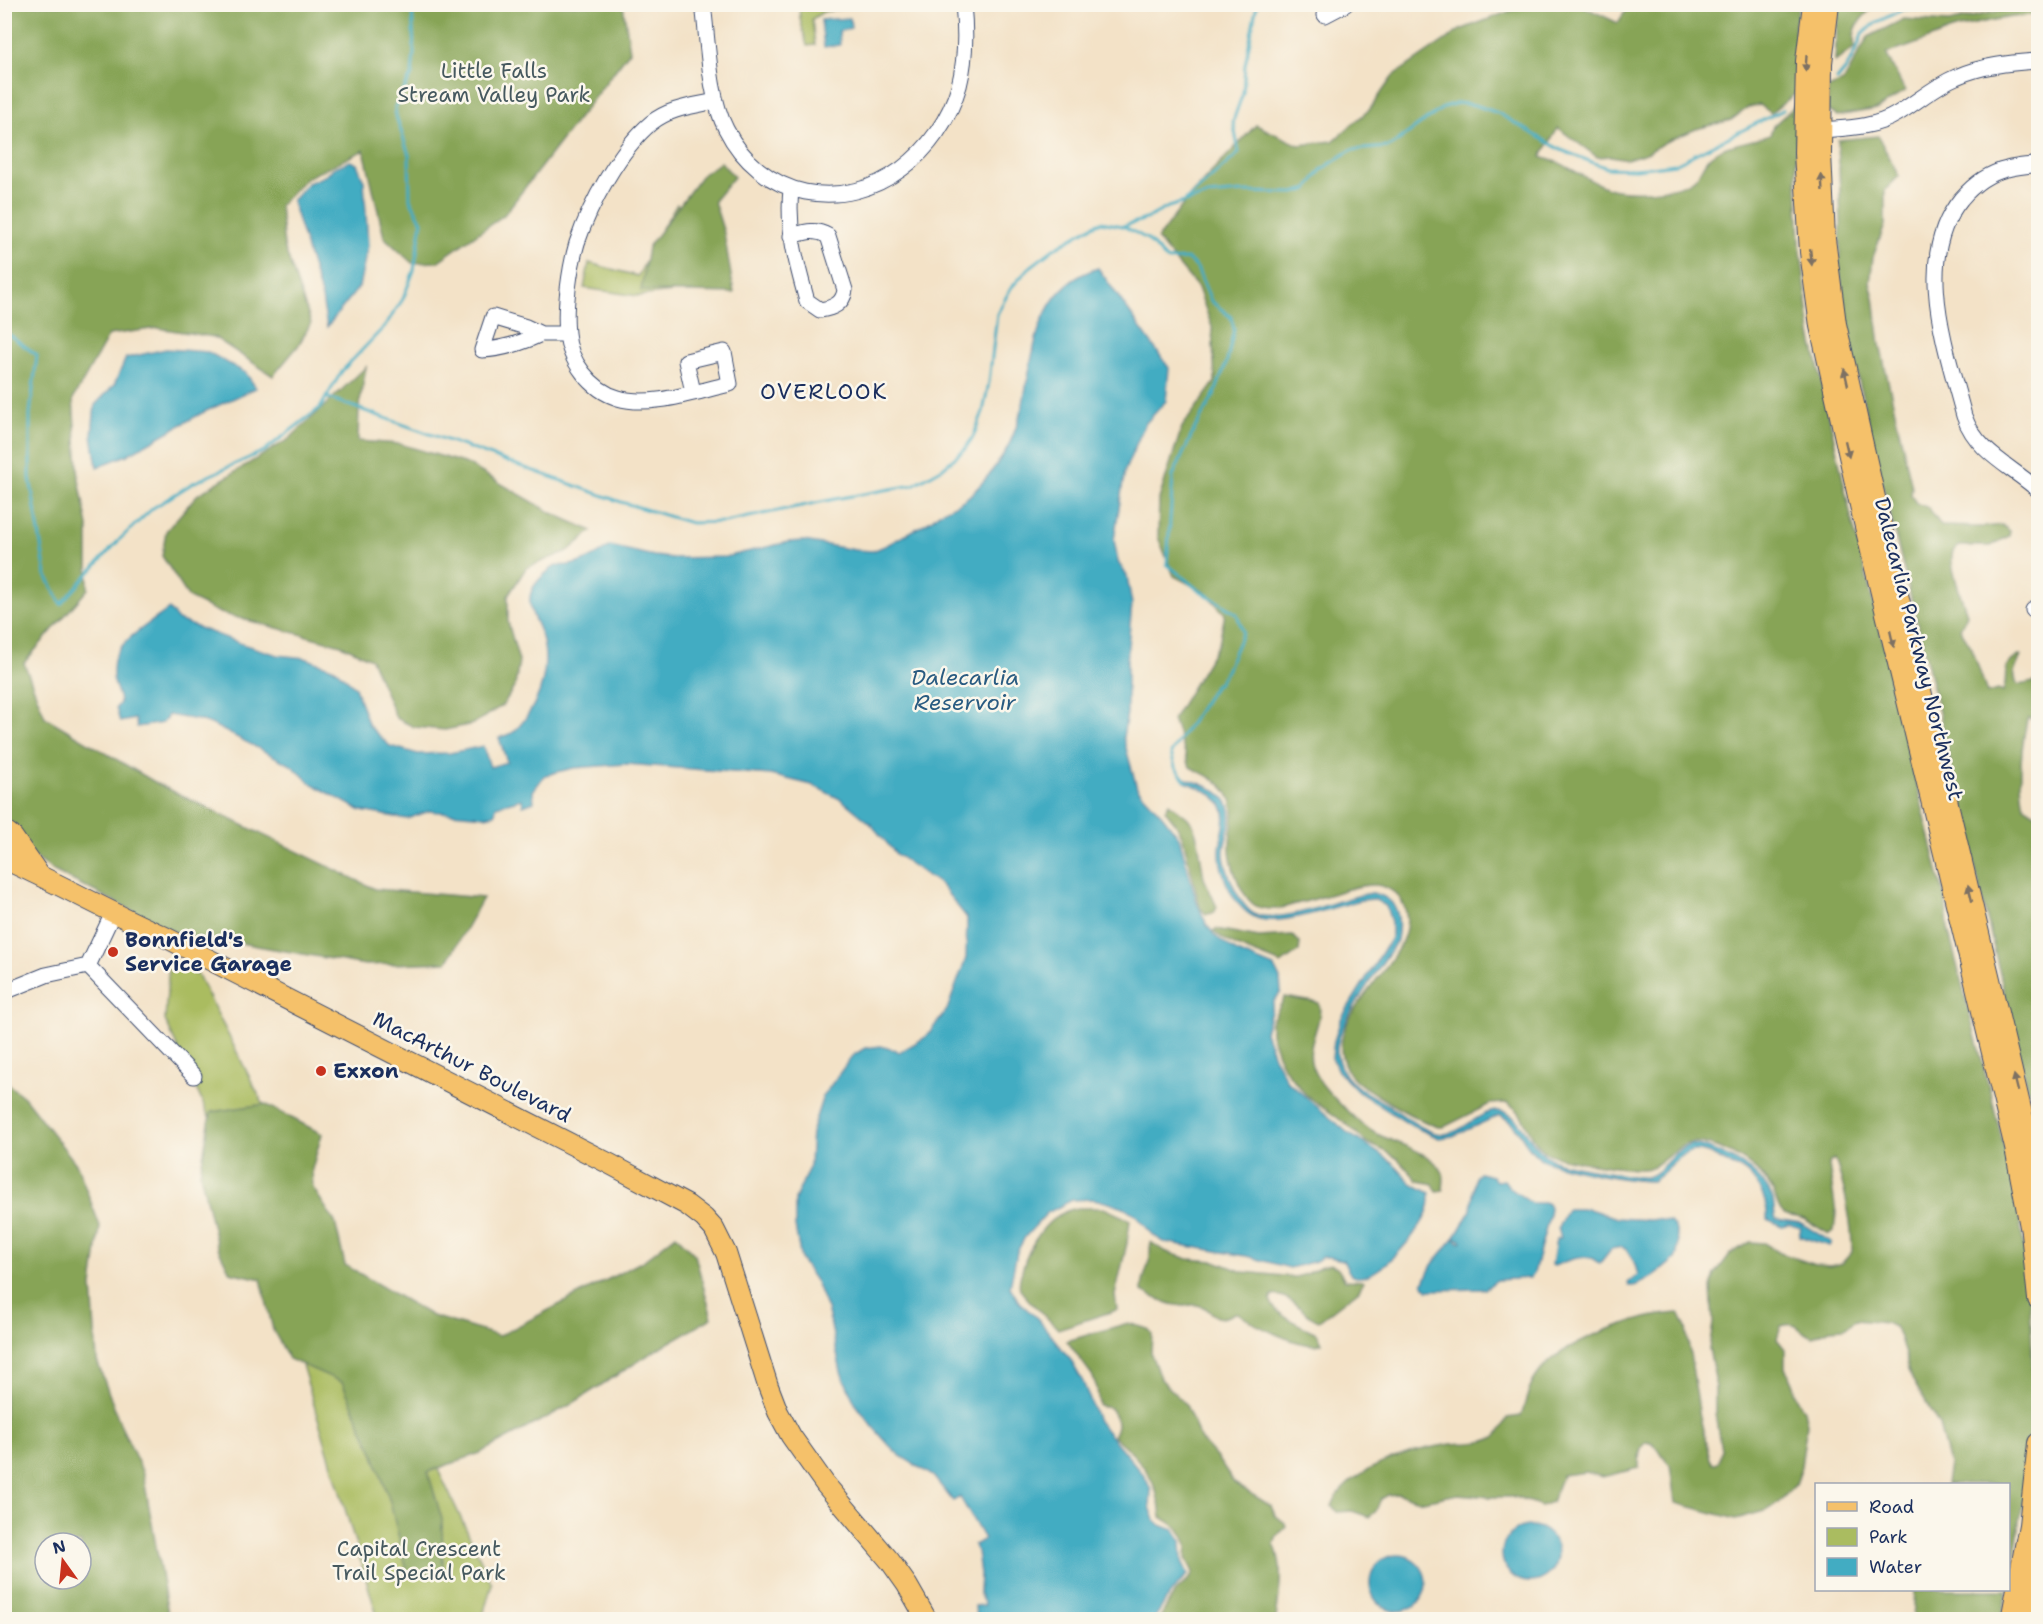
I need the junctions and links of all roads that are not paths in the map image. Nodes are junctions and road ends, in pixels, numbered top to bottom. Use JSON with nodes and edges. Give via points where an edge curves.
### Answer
{"nodes":[{"id":1,"x":703,"y":4,"type":"edge"},
{"id":2,"x":963,"y":4,"type":"edge"},
{"id":3,"x":1346,"y":4,"type":"edge"},
{"id":4,"x":1813,"y":4,"type":"edge"},
{"id":5,"x":1829,"y":4,"type":"edge"},
{"id":6,"x":1325,"y":15,"type":"dead end"},
{"id":7,"x":2038,"y":61,"type":"edge"},
{"id":8,"x":716,"y":101,"type":"junction"},
{"id":9,"x":1821,"y":130,"type":"junction"},
{"id":10,"x":2038,"y":164,"type":"edge"},
{"id":11,"x":791,"y":189,"type":"junction"},
{"id":12,"x":791,"y":236,"type":"junction"},
{"id":13,"x":541,"y":334,"type":"dead end"},
{"id":14,"x":567,"y":334,"type":"junction"},
{"id":15,"x":693,"y":392,"type":"dead end"},
{"id":16,"x":2038,"y":490,"type":"edge"},
{"id":17,"x":4,"y":830,"type":"edge"},
{"id":18,"x":4,"y":859,"type":"edge"},
{"id":19,"x":38,"y":873,"type":"junction"},
{"id":20,"x":113,"y":913,"type":"junction"},
{"id":21,"x":88,"y":966,"type":"junction"},
{"id":22,"x":4,"y":992,"type":"edge"},
{"id":23,"x":194,"y":1076,"type":"dead end"},
{"id":24,"x":2038,"y":1180,"type":"edge"},
{"id":25,"x":2038,"y":1299,"type":"edge"},
{"id":26,"x":2038,"y":1443,"type":"edge"},
{"id":27,"x":2038,"y":1568,"type":"edge"},
{"id":28,"x":927,"y":1620,"type":"edge"},
{"id":29,"x":2011,"y":1620,"type":"edge"},
{"id":30,"x":2028,"y":1620,"type":"edge"}],
"edges":[{"from":1,"to":8,"type":"street"},
{"from":2,"to":11,"type":"street","via":[[965,42],[958,88],[937,131],[917,157],[900,172],[861,190],[828,194]]},
{"from":3,"to":6,"type":"street"},
{"from":4,"to":25,"type":"main road","name":"Dalecarlia Parkway Northwest","one_way":true,"via":[[1806,61],[1805,161],[1809,240],[1820,326],[1864,525],[2017,1158]]},
{"from":5,"to":9,"type":"main road","name":"Dalecarlia Parkway Northwest","via":[[1822,63]]},
{"from":7,"to":9,"type":"street","via":[[1966,73],[1880,122]]},
{"from":8,"to":11,"type":"street","via":[[725,129],[741,153],[761,172]]},
{"from":8,"to":14,"type":"street","via":[[674,110],[653,121],[628,147],[605,183],[577,244]]},
{"from":24,"to":9,"type":"main road","name":"Dalecarlia Parkway Northwest","one_way":true,"via":[[1844,364],[1827,251]]},
{"from":10,"to":16,"type":"street","via":[[1993,174],[1964,195],[1942,233],[1936,286],[1940,323],[1970,430],[1992,456]]},
{"from":11,"to":12,"type":"street"},
{"from":12,"to":12,"type":"street","via":[[809,231],[828,236],[845,290],[844,298],[830,309],[820,310],[807,301]]},
{"from":13,"to":14,"type":"street"},
{"from":14,"to":15,"type":"street","via":[[582,372],[616,398],[656,401]]},
{"from":17,"to":19,"type":"main road"},
{"from":18,"to":19,"type":"main road","name":"MacArthur Boulevard"},
{"from":19,"to":20,"type":"main road","name":"MacArthur Boulevard"},
{"from":20,"to":21,"type":"street"},
{"from":20,"to":28,"type":"main road","name":"MacArthur Boulevard","via":[[610,1164],[704,1218],[726,1253],[768,1386],[791,1436],[825,1484],[890,1561]]},
{"from":21,"to":22,"type":"street","via":[[46,975]]},
{"from":21,"to":23,"type":"street"},
{"from":26,"to":29,"type":"main road","via":[[2030,1525]]},
{"from":27,"to":30,"type":"main road"}]}
